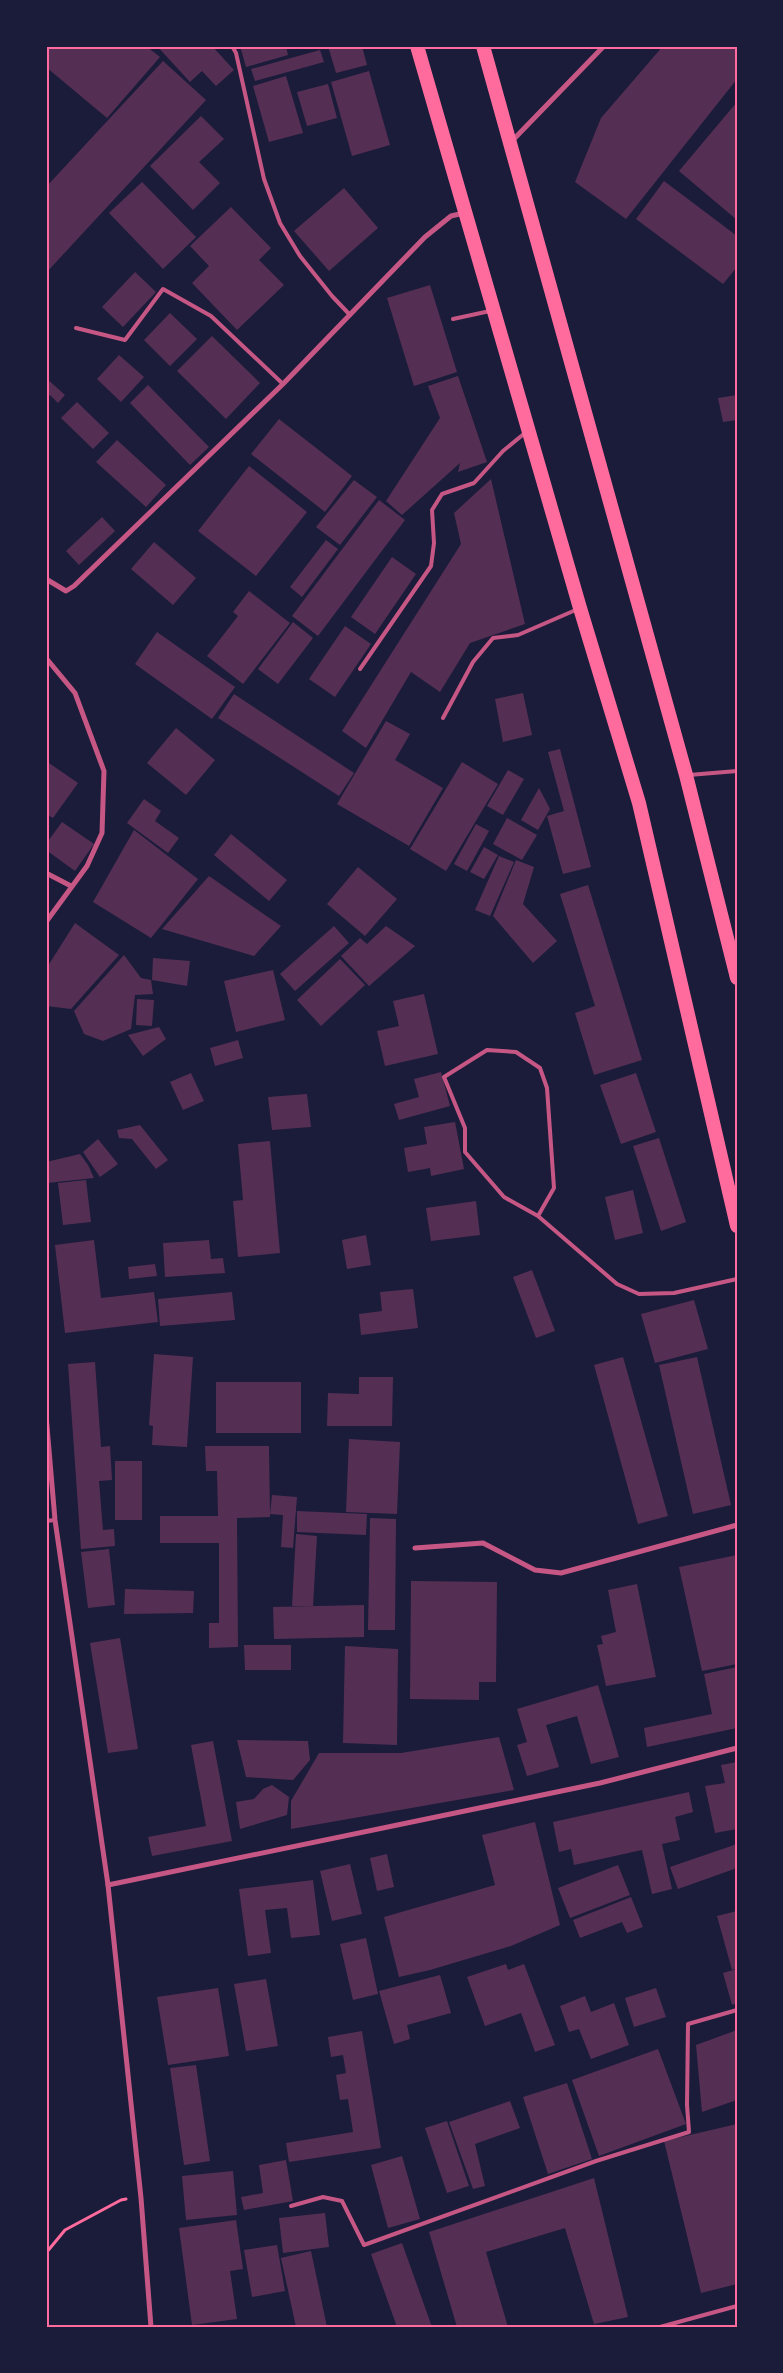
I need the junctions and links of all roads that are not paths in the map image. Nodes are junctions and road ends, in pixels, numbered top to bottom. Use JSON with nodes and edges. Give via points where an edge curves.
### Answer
{"nodes":[{"id":1,"x":232,"y":46,"type":"edge"},
{"id":2,"x":417,"y":46,"type":"edge"},
{"id":3,"x":483,"y":46,"type":"edge"},
{"id":4,"x":604,"y":46,"type":"edge"},
{"id":5,"x":510,"y":143,"type":"junction"},
{"id":6,"x":466,"y":212,"type":"junction"},
{"id":7,"x":494,"y":310,"type":"junction"},
{"id":8,"x":350,"y":315,"type":"junction"},
{"id":9,"x":453,"y":319,"type":"dead end"},
{"id":10,"x":76,"y":328,"type":"dead end"},
{"id":11,"x":283,"y":384,"type":"junction"},
{"id":12,"x":529,"y":430,"type":"junction"},
{"id":13,"x":46,"y":579,"type":"edge"},
{"id":14,"x":580,"y":608,"type":"junction"},
{"id":15,"x":46,"y":658,"type":"edge"},
{"id":16,"x":360,"y":669,"type":"dead end"},
{"id":17,"x":443,"y":718,"type":"dead end"},
{"id":18,"x":737,"y":771,"type":"edge"},
{"id":19,"x":686,"y":775,"type":"junction"},
{"id":20,"x":46,"y":873,"type":"edge"},
{"id":21,"x":71,"y":886,"type":"junction"},
{"id":22,"x":46,"y":922,"type":"edge"},
{"id":23,"x":737,"y":978,"type":"edge"},
{"id":24,"x":538,"y":1216,"type":"junction"},
{"id":25,"x":737,"y":1226,"type":"edge"},
{"id":26,"x":737,"y":1279,"type":"edge"},
{"id":27,"x":46,"y":1415,"type":"edge"},
{"id":28,"x":55,"y":1520,"type":"junction"},
{"id":29,"x":46,"y":1521,"type":"edge"},
{"id":30,"x":737,"y":1525,"type":"edge"},
{"id":31,"x":415,"y":1548,"type":"dead end"},
{"id":32,"x":737,"y":1748,"type":"edge"},
{"id":33,"x":108,"y":1885,"type":"junction"},
{"id":34,"x":737,"y":2010,"type":"edge"},
{"id":35,"x":291,"y":2206,"type":"dead end"},
{"id":36,"x":737,"y":2306,"type":"edge"},
{"id":37,"x":151,"y":2327,"type":"edge"},
{"id":38,"x":660,"y":2327,"type":"edge"}],
"edges":[{"from":1,"to":8,"type":"lane","via":[[264,179],[280,223],[300,256]]},
{"from":2,"to":6,"type":"highway"},
{"from":3,"to":5,"type":"highway"},
{"from":4,"to":5,"type":"street"},
{"from":5,"to":19,"type":"highway"},
{"from":6,"to":7,"type":"highway"},
{"from":6,"to":8,"type":"street","via":[[451,216],[425,237]]},
{"from":7,"to":9,"type":"lane"},
{"from":7,"to":12,"type":"highway"},
{"from":8,"to":11,"type":"street"},
{"from":10,"to":11,"type":"lane","via":[[124,340],[163,288],[211,316]]},
{"from":11,"to":13,"type":"street","via":[[74,586],[66,591]]},
{"from":12,"to":14,"type":"highway"},
{"from":12,"to":16,"type":"lane","via":[[502,451],[474,484],[442,494],[432,510],[432,566]]},
{"from":14,"to":17,"type":"lane","via":[[518,635],[493,638],[473,662]]},
{"from":14,"to":25,"type":"highway","via":[[639,803]]},
{"from":15,"to":21,"type":"street","via":[[75,693],[104,771],[102,833],[87,866]]},
{"from":18,"to":19,"type":"lane"},
{"from":19,"to":23,"type":"highway"},
{"from":20,"to":21,"type":"street"},
{"from":21,"to":22,"type":"street"},
{"from":24,"to":24,"type":"lane","via":[[504,1197],[464,1152],[465,1128],[444,1077],[487,1050],[516,1052],[540,1068],[547,1088],[554,1188]]},
{"from":24,"to":26,"type":"lane","via":[[617,1284],[639,1294],[674,1293]]},
{"from":27,"to":28,"type":"street"},
{"from":28,"to":29,"type":"lane"},
{"from":28,"to":33,"type":"street"},
{"from":30,"to":31,"type":"street","via":[[561,1573],[535,1570],[483,1543]]},
{"from":32,"to":33,"type":"street","via":[[600,1783]]},
{"from":33,"to":37,"type":"street","via":[[141,2198]]},
{"from":34,"to":35,"type":"lane","via":[[688,2024],[690,2132],[596,2161],[364,2245],[342,2201],[323,2196]]},
{"from":36,"to":38,"type":"lane"}]}
